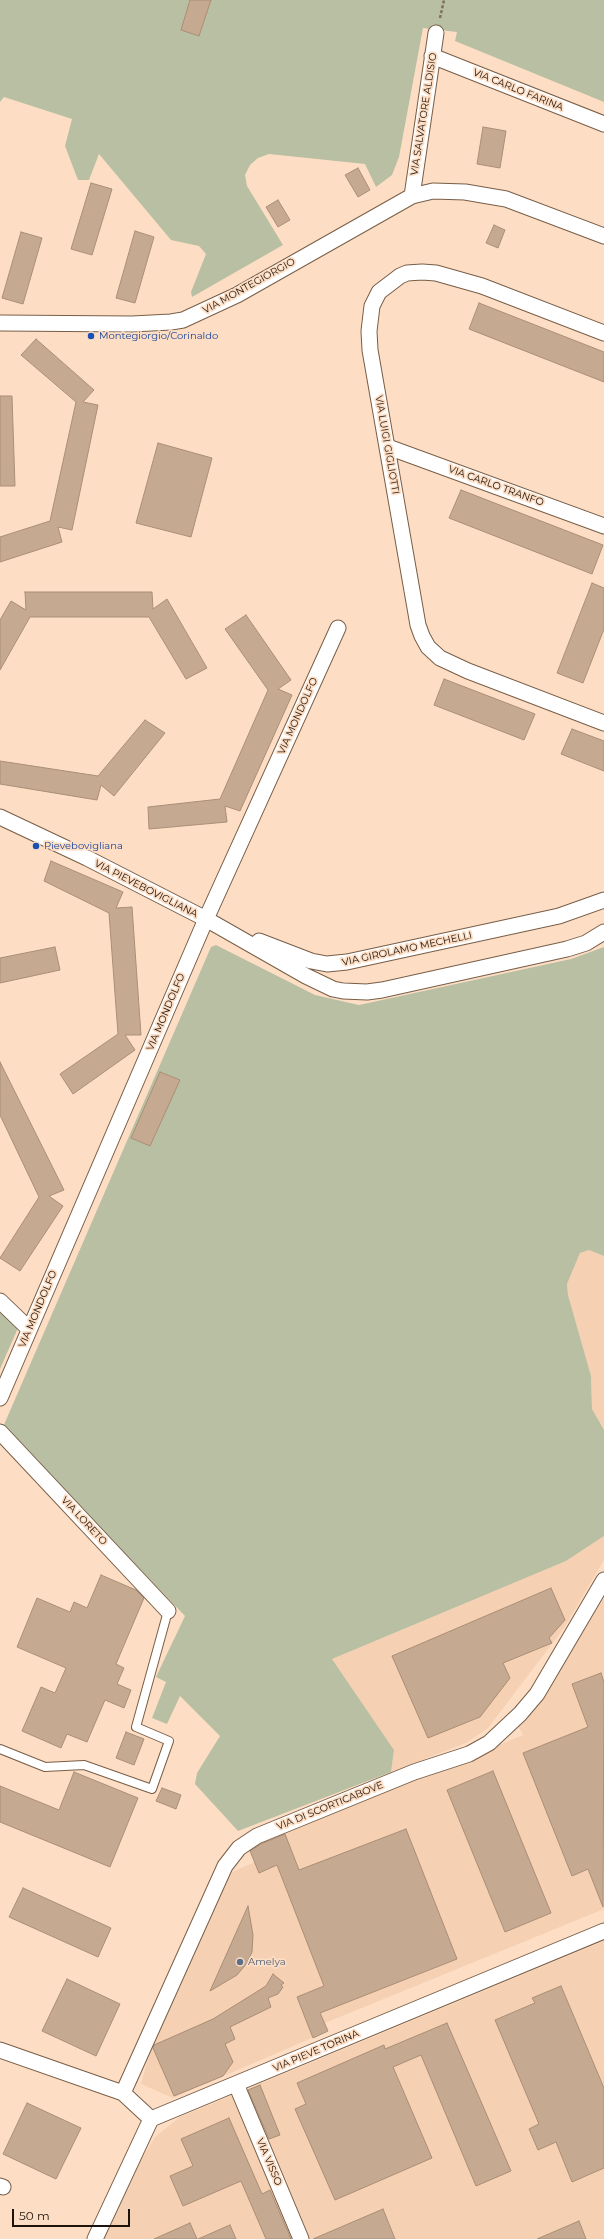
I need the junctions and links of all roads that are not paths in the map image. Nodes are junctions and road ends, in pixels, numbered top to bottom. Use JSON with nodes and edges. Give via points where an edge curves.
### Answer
{"nodes":[{"id":1,"x":436,"y":33,"type":"road end"},
{"id":2,"x":432,"y":56,"type":"junction"},
{"id":3,"x":604,"y":124,"type":"edge"},
{"id":4,"x":412,"y":196,"type":"junction"},
{"id":5,"x":604,"y":236,"type":"edge"},
{"id":6,"x":0,"y":323,"type":"edge"},
{"id":7,"x":604,"y":333,"type":"edge"},
{"id":8,"x":388,"y":447,"type":"junction"},
{"id":9,"x":604,"y":526,"type":"edge"},
{"id":10,"x":338,"y":628,"type":"dead end"},
{"id":11,"x":604,"y":723,"type":"edge"},
{"id":12,"x":0,"y":817,"type":"edge"},
{"id":13,"x":604,"y":900,"type":"edge"},
{"id":14,"x":206,"y":919,"type":"junction"},
{"id":15,"x":604,"y":932,"type":"edge"},
{"id":16,"x":0,"y":1301,"type":"edge"},
{"id":17,"x":30,"y":1329,"type":"junction"},
{"id":18,"x":0,"y":1398,"type":"edge"},
{"id":19,"x":0,"y":1432,"type":"edge"},
{"id":20,"x":604,"y":1580,"type":"edge"},
{"id":21,"x":168,"y":1611,"type":"joint"},
{"id":22,"x":0,"y":1748,"type":"edge"},
{"id":23,"x":604,"y":1931,"type":"edge"},
{"id":24,"x":0,"y":2050,"type":"edge"},
{"id":25,"x":236,"y":2084,"type":"junction"},
{"id":26,"x":123,"y":2093,"type":"junction"},
{"id":27,"x":151,"y":2119,"type":"junction"},
{"id":28,"x":95,"y":2239,"type":"edge"},
{"id":29,"x":301,"y":2239,"type":"edge"}],
"edges":[{"from":1,"to":2,"type":"street","name":"VIA SALVATORE ALDISIO"},
{"from":2,"to":3,"type":"street","name":"VIA CARLO FARINA"},
{"from":2,"to":4,"type":"street","name":"VIA SALVATORE ALDISIO"},
{"from":4,"to":5,"type":"street","via":[[449,191],[506,199]]},
{"from":4,"to":6,"type":"street","name":"VIA MONTEGIORGIO","via":[[237,295],[182,320],[132,324]]},
{"from":7,"to":8,"type":"street","name":"VIA LUIGI GIGLIOTTI","via":[[455,278],[422,272],[400,276],[379,292],[370,314],[370,350]]},
{"from":8,"to":9,"type":"street","name":"VIA CARLO TRANFO"},
{"from":8,"to":11,"type":"street","name":"VIA LUIGI GIGLIOTTI","via":[[418,625],[428,647],[440,658],[468,671]]},
{"from":10,"to":14,"type":"street","name":"VIA MONDOLFO"},
{"from":12,"to":14,"type":"street","name":"VIA PIEVEBOVIGLIANA"},
{"from":13,"to":14,"type":"street","name":"VIA GIROLAMO MECHELLI","via":[[559,916],[334,964],[311,961]]},
{"from":14,"to":15,"type":"street","via":[[333,990],[354,992],[382,990],[576,947]]},
{"from":14,"to":17,"type":"street","name":"VIA MONDOLFO"},
{"from":16,"to":17,"type":"street"},
{"from":17,"to":18,"type":"street","name":"VIA MONDOLFO"},
{"from":19,"to":21,"type":"street","name":"VIA LORETO"},
{"from":20,"to":26,"type":"street","name":"VIA DI SCORTICABOVE","via":[[536,1694],[520,1714],[489,1743],[469,1754],[414,1772],[258,1836],[239,1848],[225,1866]]},
{"from":21,"to":22,"type":"lane","via":[[136,1727],[169,1740],[152,1789],[84,1765],[45,1767]]},
{"from":23,"to":25,"type":"street","name":"VIA PIEVE TORINA"},
{"from":24,"to":26,"type":"street"},
{"from":25,"to":27,"type":"street","name":"VIA PIEVE TORINA"},
{"from":25,"to":29,"type":"street","name":"VIA VISSO"},
{"from":26,"to":27,"type":"street"},
{"from":27,"to":28,"type":"street"}]}
